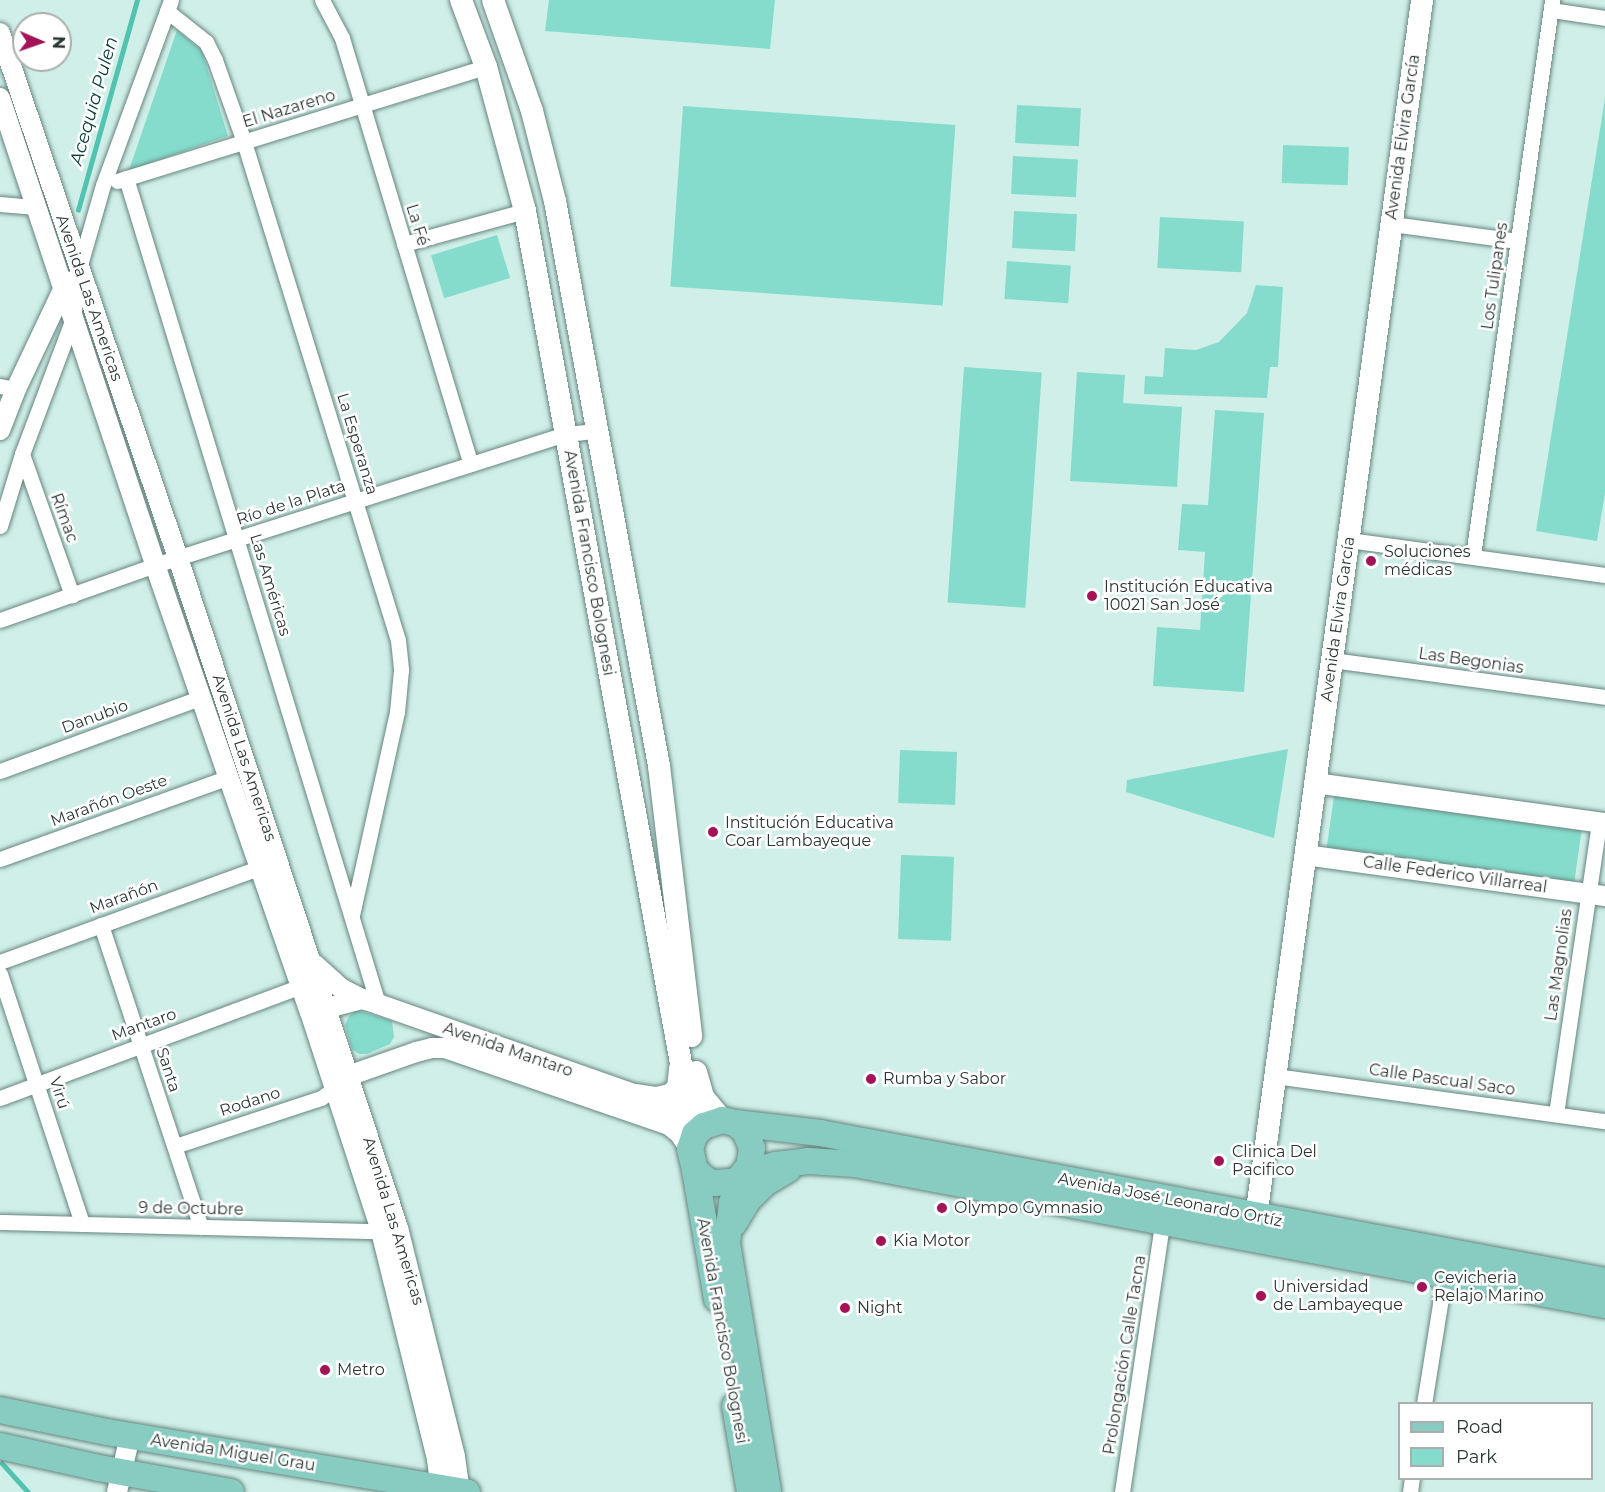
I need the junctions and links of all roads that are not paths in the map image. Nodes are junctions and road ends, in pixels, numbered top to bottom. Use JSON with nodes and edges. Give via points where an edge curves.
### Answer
{"nodes":[{"id":1,"x":322,"y":0,"type":"edge"},
{"id":2,"x":461,"y":0,"type":"edge"},
{"id":3,"x":493,"y":0,"type":"edge"},
{"id":4,"x":1422,"y":0,"type":"edge"},
{"id":5,"x":169,"y":5,"type":"edge"},
{"id":6,"x":1551,"y":5,"type":"edge"},
{"id":7,"x":1605,"y":18,"type":"edge"},
{"id":8,"x":0,"y":33,"type":"edge"},
{"id":9,"x":486,"y":67,"type":"junction"},
{"id":10,"x":0,"y":98,"type":"edge"},
{"id":11,"x":362,"y":105,"type":"junction"},
{"id":12,"x":244,"y":142,"type":"junction"},
{"id":13,"x":126,"y":178,"type":"junction"},
{"id":14,"x":103,"y":185,"type":"junction"},
{"id":15,"x":0,"y":204,"type":"edge"},
{"id":16,"x":36,"y":207,"type":"junction"},
{"id":17,"x":525,"y":211,"type":"junction"},
{"id":18,"x":1392,"y":224,"type":"junction"},
{"id":19,"x":1518,"y":241,"type":"junction"},
{"id":20,"x":404,"y":244,"type":"junction"},
{"id":21,"x":80,"y":265,"type":"junction"},
{"id":22,"x":63,"y":287,"type":"junction"},
{"id":23,"x":73,"y":318,"type":"junction"},
{"id":24,"x":8,"y":387,"type":"edge"},
{"id":25,"x":0,"y":430,"type":"edge"},
{"id":26,"x":596,"y":431,"type":"junction"},
{"id":27,"x":566,"y":434,"type":"junction"},
{"id":28,"x":22,"y":454,"type":"junction"},
{"id":29,"x":471,"y":464,"type":"junction"},
{"id":30,"x":356,"y":501,"type":"junction"},
{"id":31,"x":0,"y":526,"type":"edge"},
{"id":32,"x":238,"y":539,"type":"junction"},
{"id":33,"x":1349,"y":540,"type":"junction"},
{"id":34,"x":1473,"y":556,"type":"junction"},
{"id":35,"x":178,"y":558,"type":"junction"},
{"id":36,"x":155,"y":565,"type":"junction"},
{"id":37,"x":1605,"y":575,"type":"edge"},
{"id":38,"x":72,"y":595,"type":"junction"},
{"id":39,"x":0,"y":620,"type":"edge"},
{"id":40,"x":1332,"y":660,"type":"junction"},
{"id":41,"x":202,"y":697,"type":"junction"},
{"id":42,"x":1605,"y":697,"type":"edge"},
{"id":43,"x":0,"y":771,"type":"edge"},
{"id":44,"x":229,"y":777,"type":"junction"},
{"id":45,"x":1315,"y":783,"type":"junction"},
{"id":46,"x":1602,"y":822,"type":"edge"},
{"id":47,"x":1305,"y":855,"type":"junction"},
{"id":48,"x":0,"y":859,"type":"edge"},
{"id":49,"x":261,"y":867,"type":"junction"},
{"id":50,"x":1597,"y":894,"type":"edge"},
{"id":51,"x":352,"y":915,"type":"junction"},
{"id":52,"x":101,"y":925,"type":"junction"},
{"id":53,"x":311,"y":961,"type":"junction"},
{"id":54,"x":0,"y":962,"type":"edge"},
{"id":55,"x":0,"y":974,"type":"edge"},
{"id":56,"x":301,"y":986,"type":"junction"},
{"id":57,"x":370,"y":1002,"type":"junction"},
{"id":58,"x":318,"y":1010,"type":"junction"},
{"id":59,"x":422,"y":1020,"type":"junction"},
{"id":60,"x":141,"y":1046,"type":"junction"},
{"id":61,"x":416,"y":1052,"type":"junction"},
{"id":62,"x":680,"y":1057,"type":"junction"},
{"id":63,"x":1275,"y":1076,"type":"junction"},
{"id":64,"x":341,"y":1082,"type":"junction"},
{"id":65,"x":37,"y":1084,"type":"junction"},
{"id":66,"x":635,"y":1095,"type":"junction"},
{"id":67,"x":0,"y":1098,"type":"edge"},
{"id":68,"x":1556,"y":1114,"type":"junction"},
{"id":69,"x":1605,"y":1121,"type":"edge"},
{"id":70,"x":706,"y":1138,"type":"junction"},
{"id":71,"x":175,"y":1146,"type":"junction"},
{"id":72,"x":808,"y":1161,"type":"junction"},
{"id":73,"x":742,"y":1176,"type":"junction"},
{"id":74,"x":0,"y":1222,"type":"edge"},
{"id":75,"x":1162,"y":1223,"type":"junction"},
{"id":76,"x":82,"y":1224,"type":"junction"},
{"id":77,"x":201,"y":1227,"type":"junction"},
{"id":78,"x":1254,"y":1227,"type":"junction"},
{"id":79,"x":381,"y":1231,"type":"junction"},
{"id":80,"x":727,"y":1243,"type":"junction"},
{"id":81,"x":1447,"y":1263,"type":"junction"},
{"id":82,"x":1527,"y":1278,"type":"junction"},
{"id":83,"x":1605,"y":1281,"type":"edge"},
{"id":84,"x":1605,"y":1305,"type":"edge"},
{"id":85,"x":1424,"y":1402,"type":"edge"},
{"id":86,"x":0,"y":1410,"type":"edge"},
{"id":87,"x":130,"y":1436,"type":"junction"},
{"id":88,"x":0,"y":1446,"type":"edge"},
{"id":89,"x":120,"y":1482,"type":"edge"},
{"id":90,"x":454,"y":1491,"type":"edge"},
{"id":91,"x":231,"y":1492,"type":"edge"},
{"id":92,"x":750,"y":1492,"type":"edge"},
{"id":93,"x":768,"y":1492,"type":"edge"},
{"id":94,"x":1122,"y":1492,"type":"edge"}],
"edges":[{"from":1,"to":11,"type":"street","name":"La Fé","via":[[342,38]]},
{"from":2,"to":9,"type":"main road","name":"Avenida Francisco Bolognesi"},
{"from":3,"to":26,"type":"main road","name":"Avenida Francisco Bolognesi","via":[[532,111],[555,201]]},
{"from":4,"to":18,"type":"main road","name":"Avenida Elvira García"},
{"from":5,"to":12,"type":"street","name":"La Esperanza","via":[[206,42]]},
{"from":5,"to":14,"type":"street"},
{"from":6,"to":7,"type":"street"},
{"from":6,"to":19,"type":"street","name":"Los Tulipanes"},
{"from":8,"to":21,"type":"street","name":"Avenida Las Americas"},
{"from":9,"to":11,"type":"street","name":"El Nazareno"},
{"from":9,"to":17,"type":"main road","name":"Avenida Francisco Bolognesi"},
{"from":10,"to":16,"type":"street","name":"Avenida Las Americas"},
{"from":11,"to":12,"type":"street","name":"El Nazareno"},
{"from":11,"to":20,"type":"street","name":"La Fé"},
{"from":12,"to":13,"type":"street","name":"El Nazareno"},
{"from":12,"to":30,"type":"street","name":"La Esperanza"},
{"from":13,"to":14,"type":"street","name":"El Nazareno"},
{"from":13,"to":32,"type":"street","name":"Las Américas"},
{"from":14,"to":21,"type":"street"},
{"from":15,"to":16,"type":"street"},
{"from":16,"to":22,"type":"street","name":"Avenida Las Americas"},
{"from":17,"to":20,"type":"street"},
{"from":17,"to":27,"type":"main road","name":"Avenida Francisco Bolognesi"},
{"from":18,"to":19,"type":"street"},
{"from":18,"to":33,"type":"main road","name":"Avenida Elvira García"},
{"from":19,"to":34,"type":"street","name":"Los Tulipanes"},
{"from":20,"to":29,"type":"street","name":"La Fé"},
{"from":21,"to":22,"type":"street"},
{"from":21,"to":23,"type":"street"},
{"from":21,"to":35,"type":"street","name":"Avenida Las Americas"},
{"from":22,"to":23,"type":"street","name":"Avenida Las Americas"},
{"from":22,"to":24,"type":"street"},
{"from":23,"to":28,"type":"street"},
{"from":23,"to":36,"type":"street","name":"Avenida Las Americas"},
{"from":24,"to":25,"type":"street"},
{"from":26,"to":27,"type":"street","name":"Río de la Plata"},
{"from":26,"to":70,"type":"main road","name":"Avenida Francisco Bolognesi","via":[[659,766]]},
{"from":27,"to":29,"type":"street","name":"Río de la Plata"},
{"from":27,"to":62,"type":"main road","name":"Avenida Francisco Bolognesi"},
{"from":28,"to":31,"type":"street"},
{"from":28,"to":38,"type":"street","name":"Rímac"},
{"from":29,"to":30,"type":"street","name":"Río de la Plata"},
{"from":30,"to":32,"type":"street","name":"Río de la Plata"},
{"from":30,"to":51,"type":"street","name":"La Esperanza","via":[[398,640],[401,670],[397,712]]},
{"from":32,"to":35,"type":"street","name":"Río de la Plata"},
{"from":32,"to":51,"type":"street","name":"Las Américas"},
{"from":33,"to":34,"type":"street"},
{"from":33,"to":40,"type":"main road","name":"Avenida Elvira García"},
{"from":34,"to":37,"type":"street"},
{"from":35,"to":36,"type":"street","name":"Río de la Plata"},
{"from":35,"to":53,"type":"street","name":"Avenida Las Americas"},
{"from":36,"to":38,"type":"street","name":"Río de la Plata"},
{"from":36,"to":41,"type":"street","name":"Avenida Las Americas"},
{"from":38,"to":39,"type":"street","name":"Río de la Plata"},
{"from":40,"to":42,"type":"street","name":"Las Begonias"},
{"from":40,"to":45,"type":"main road","name":"Avenida Elvira García"},
{"from":41,"to":43,"type":"street","name":"Danubio"},
{"from":41,"to":44,"type":"street","name":"Avenida Las Americas"},
{"from":44,"to":48,"type":"street","name":"Marañón Oeste"},
{"from":44,"to":49,"type":"street","name":"Avenida Las Americas"},
{"from":45,"to":46,"type":"street"},
{"from":45,"to":47,"type":"main road","name":"Avenida Elvira García"},
{"from":46,"to":50,"type":"street","name":"Las Magnolias"},
{"from":47,"to":50,"type":"street","name":"Calle Federico Villarreal"},
{"from":47,"to":63,"type":"main road","name":"Avenida Elvira García"},
{"from":49,"to":52,"type":"street","name":"Marañón"},
{"from":49,"to":56,"type":"street","name":"Avenida Las Americas"},
{"from":50,"to":68,"type":"street","name":"Las Magnolias"},
{"from":51,"to":57,"type":"street","name":"Las Américas"},
{"from":52,"to":54,"type":"street","name":"Marañón"},
{"from":52,"to":60,"type":"street","name":"Santa"},
{"from":53,"to":57,"type":"street","name":"Avenida Mantaro","via":[[324,975]]},
{"from":53,"to":58,"type":"street","name":"Avenida Las Americas"},
{"from":55,"to":65,"type":"street","name":"Virú"},
{"from":56,"to":58,"type":"street","name":"Avenida Las Americas"},
{"from":56,"to":60,"type":"street","name":"Mantaro"},
{"from":57,"to":58,"type":"street"},
{"from":57,"to":59,"type":"street","name":"Avenida Mantaro"},
{"from":58,"to":64,"type":"street","name":"Avenida Las Americas"},
{"from":59,"to":61,"type":"street","via":[[427,1034],[422,1048]]},
{"from":59,"to":66,"type":"street","name":"Avenida Mantaro"},
{"from":60,"to":65,"type":"street","name":"Mantaro"},
{"from":60,"to":71,"type":"street","name":"Santa"},
{"from":61,"to":64,"type":"street","name":"Avenida Mantaro"},
{"from":61,"to":70,"type":"street","name":"Avenida Mantaro","via":[[445,1048],[669,1125],[679,1132]]},
{"from":62,"to":66,"type":"main road","via":[[678,1088],[670,1095]]},
{"from":62,"to":70,"type":"main road","name":"Avenida Francisco Bolognesi","via":[[687,1096]]},
{"from":63,"to":68,"type":"street","name":"Calle Pascual Saco"},
{"from":63,"to":78,"type":"main road","name":"Avenida Elvira García"},
{"from":64,"to":71,"type":"street","name":"Rodano","via":[[321,1098]]},
{"from":64,"to":79,"type":"street","name":"Avenida Las Americas"},
{"from":64,"to":90,"type":"street","name":"Avenida Las Americas","via":[[398,1228],[455,1456]]},
{"from":65,"to":67,"type":"street","name":"Mantaro"},
{"from":65,"to":76,"type":"street","name":"Virú"},
{"from":66,"to":70,"type":"street","name":"Avenida Mantaro","via":[[672,1108]]},
{"from":68,"to":69,"type":"street","name":"Calle Pascual Saco"},
{"from":70,"to":73,"type":"main road","name":"Avenida José Leonardo Ortíz","via":[[707,1181],[732,1182]]},
{"from":70,"to":73,"type":"main road","name":"Avenida Francisco Bolognesi","via":[[745,1131],[752,1157]]},
{"from":70,"to":78,"type":"main road","name":"Avenida José Leonardo Ortíz","via":[[820,1133]]},
{"from":70,"to":92,"type":"main road","name":"Avenida Francisco Bolognesi"},
{"from":71,"to":77,"type":"street","name":"Santa"},
{"from":72,"to":73,"type":"main road","name":"Avenida José Leonardo Ortíz","via":[[776,1165]]},
{"from":72,"to":75,"type":"main road","name":"Avenida José Leonardo Ortíz","via":[[855,1164]]},
{"from":72,"to":80,"type":"main road","via":[[785,1170],[757,1191],[735,1220]]},
{"from":73,"to":80,"type":"main road","name":"Avenida Francisco Bolognesi","via":[[732,1203]]},
{"from":74,"to":76,"type":"street","name":"9 de Octubre"},
{"from":75,"to":78,"type":"main road","name":"Avenida José Leonardo Ortíz"},
{"from":75,"to":94,"type":"street","name":"Prolongación Calle Tacna"},
{"from":76,"to":77,"type":"street","name":"9 de Octubre"},
{"from":77,"to":79,"type":"street","name":"9 de Octubre"},
{"from":78,"to":81,"type":"main road","name":"Avenida José Leonardo Ortíz"},
{"from":79,"to":90,"type":"street","name":"Avenida Las Americas","via":[[437,1459]]},
{"from":80,"to":93,"type":"main road","name":"Avenida Francisco Bolognesi"},
{"from":81,"to":82,"type":"main road","name":"Avenida José Leonardo Ortíz"},
{"from":81,"to":85,"type":"street"},
{"from":82,"to":83,"type":"main road","name":"Avenida José Leonardo Ortíz"},
{"from":82,"to":84,"type":"main road","name":"Avenida José Leonardo Ortíz"},
{"from":86,"to":87,"type":"main road","name":"Avenida Miguel Grau"},
{"from":87,"to":89,"type":"street"},
{"from":87,"to":90,"type":"main road","name":"Avenida Miguel Grau"},
{"from":88,"to":89,"type":"main road"},
{"from":89,"to":91,"type":"main road"}]}
